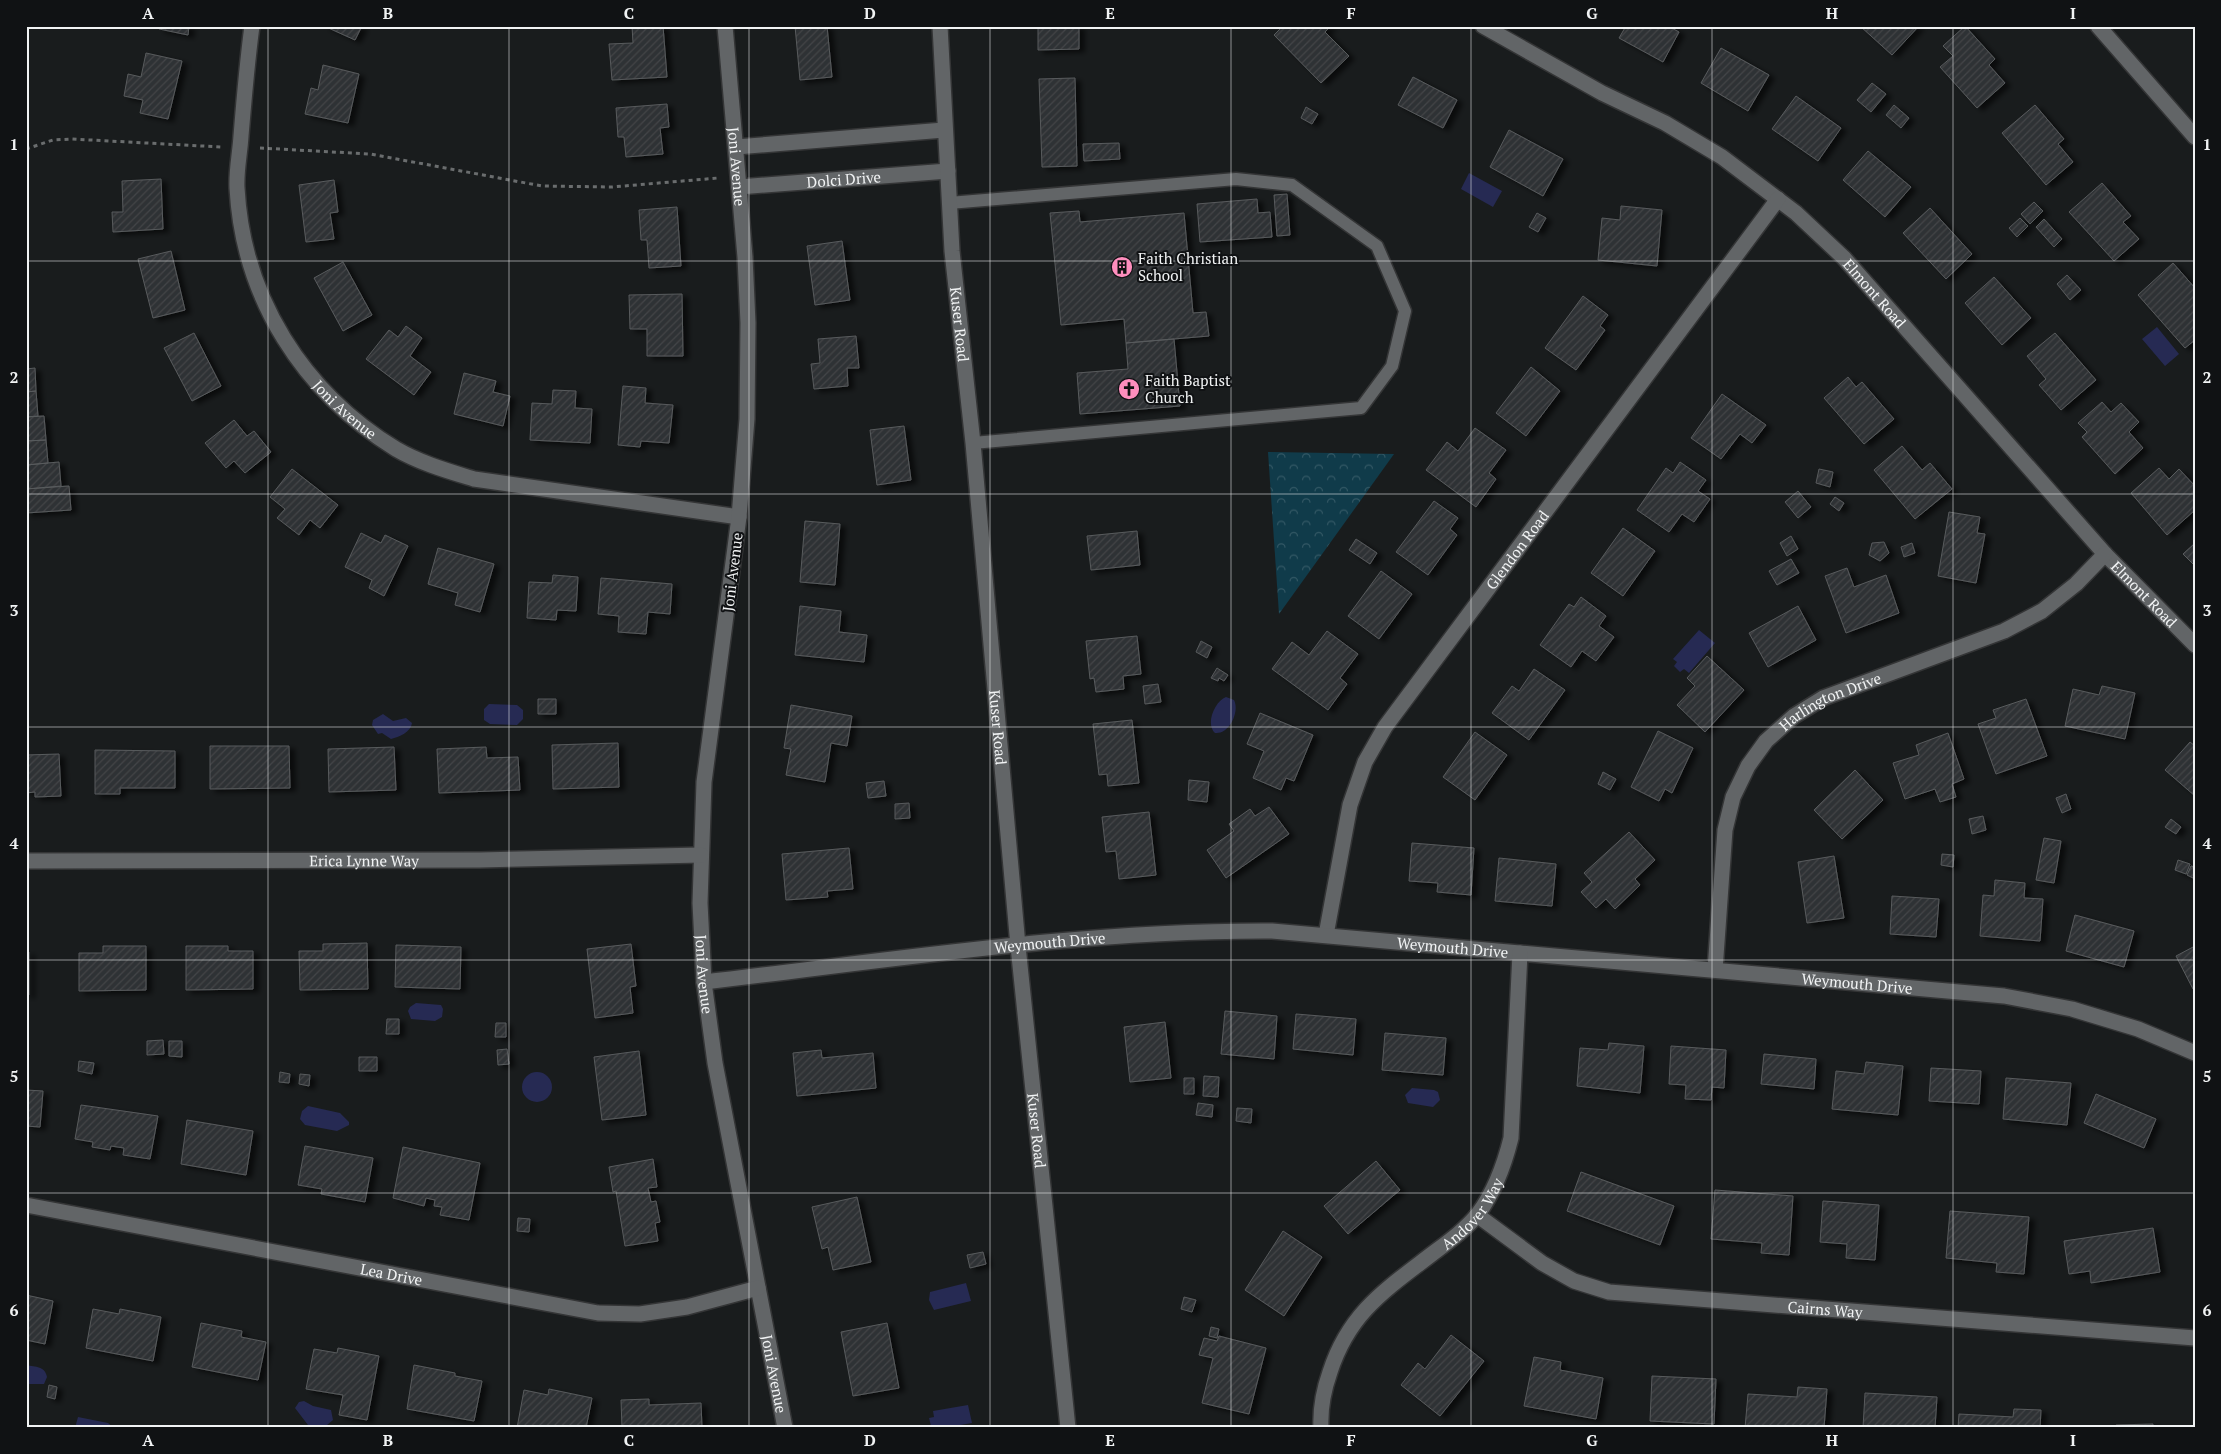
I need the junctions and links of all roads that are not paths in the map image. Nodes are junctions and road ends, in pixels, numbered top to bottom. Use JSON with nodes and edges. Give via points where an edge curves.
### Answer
{"nodes":[{"id":1,"x":252,"y":26,"type":"edge"},
{"id":2,"x":725,"y":26,"type":"edge"},
{"id":3,"x":940,"y":26,"type":"edge"},
{"id":4,"x":1483,"y":26,"type":"edge"},
{"id":5,"x":2098,"y":26,"type":"edge"},
{"id":6,"x":944,"y":130,"type":"junction"},
{"id":7,"x":2195,"y":137,"type":"edge"},
{"id":8,"x":736,"y":147,"type":"junction"},
{"id":9,"x":948,"y":171,"type":"junction"},
{"id":10,"x":739,"y":182,"type":"junction"},
{"id":11,"x":1778,"y":199,"type":"junction"},
{"id":12,"x":949,"y":203,"type":"junction"},
{"id":13,"x":973,"y":443,"type":"junction"},
{"id":14,"x":739,"y":517,"type":"junction"},
{"id":15,"x":2105,"y":554,"type":"junction"},
{"id":16,"x":2195,"y":645,"type":"edge"},
{"id":17,"x":701,"y":855,"type":"junction"},
{"id":18,"x":26,"y":861,"type":"edge"},
{"id":19,"x":1326,"y":935,"type":"junction"},
{"id":20,"x":1018,"y":946,"type":"junction"},
{"id":21,"x":1520,"y":953,"type":"junction"},
{"id":22,"x":1716,"y":970,"type":"junction"},
{"id":23,"x":704,"y":982,"type":"junction"},
{"id":24,"x":2195,"y":1053,"type":"edge"},
{"id":25,"x":26,"y":1205,"type":"edge"},
{"id":26,"x":1476,"y":1215,"type":"junction"},
{"id":27,"x":758,"y":1288,"type":"junction"},
{"id":28,"x":2195,"y":1338,"type":"edge"},
{"id":29,"x":785,"y":1428,"type":"edge"},
{"id":30,"x":1068,"y":1428,"type":"edge"},
{"id":31,"x":1321,"y":1428,"type":"edge"}],
"edges":[{"from":1,"to":14,"type":"street","name":"Joni Avenue","via":[[236,187],[241,230],[253,278],[273,322],[296,359],[324,393],[357,422],[398,450],[438,468],[474,479]]},
{"from":2,"to":8,"type":"street","name":"Joni Avenue"},
{"from":3,"to":6,"type":"street","name":"Kuser Road"},
{"from":4,"to":11,"type":"street","name":"Elmont Road","via":[[1602,93],[1665,123],[1722,157]]},
{"from":5,"to":7,"type":"street"},
{"from":6,"to":8,"type":"street"},
{"from":6,"to":9,"type":"street","name":"Kuser Road"},
{"from":8,"to":10,"type":"street","name":"Joni Avenue"},
{"from":9,"to":10,"type":"street","name":"Dolci Drive"},
{"from":9,"to":12,"type":"street","name":"Kuser Road"},
{"from":10,"to":14,"type":"street","name":"Joni Avenue","via":[[748,323],[747,419]]},
{"from":11,"to":15,"type":"street","name":"Elmont Road","via":[[1844,258]]},
{"from":11,"to":19,"type":"street","name":"Glendon Road","via":[[1385,727],[1365,762],[1350,805]]},
{"from":12,"to":13,"type":"street","name":"Kuser Road"},
{"from":12,"to":13,"type":"lane","via":[[1236,179],[1292,185],[1376,246],[1406,311],[1392,366],[1361,408]]},
{"from":13,"to":20,"type":"street","name":"Kuser Road"},
{"from":14,"to":17,"type":"street","name":"Joni Avenue","via":[[704,782]]},
{"from":15,"to":16,"type":"street","name":"Elmont Road"},
{"from":15,"to":22,"type":"street","name":"Harlington Drive","via":[[2076,584],[2042,611],[2004,631],[1823,698],[1794,716],[1766,741],[1748,766],[1733,797],[1724,830]]},
{"from":17,"to":18,"type":"street","name":"Erica Lynne Way","via":[[480,860]]},
{"from":17,"to":23,"type":"street","name":"Joni Avenue"},
{"from":19,"to":20,"type":"street","name":"Weymouth Drive","via":[[1197,931]]},
{"from":19,"to":21,"type":"street","name":"Weymouth Drive"},
{"from":20,"to":23,"type":"street","name":"Weymouth Drive"},
{"from":20,"to":30,"type":"street","name":"Kuser Road"},
{"from":21,"to":22,"type":"street","name":"Weymouth Drive"},
{"from":21,"to":26,"type":"street","name":"Andover Way","via":[[1511,1138],[1504,1168],[1491,1195]]},
{"from":22,"to":24,"type":"street","name":"Weymouth Drive","via":[[2004,996],[2072,1009],[2138,1029]]},
{"from":23,"to":27,"type":"street","name":"Joni Avenue","via":[[715,1063]]},
{"from":25,"to":27,"type":"street","name":"Lea Drive","via":[[598,1312],[640,1314],[687,1307]]},
{"from":26,"to":28,"type":"street","name":"Cairns Way","via":[[1566,1277],[1609,1292]]},
{"from":26,"to":31,"type":"street","name":"Andover Way","via":[[1453,1239],[1376,1296],[1352,1324],[1336,1354],[1325,1389]]},
{"from":27,"to":29,"type":"street","name":"Joni Avenue"}]}
